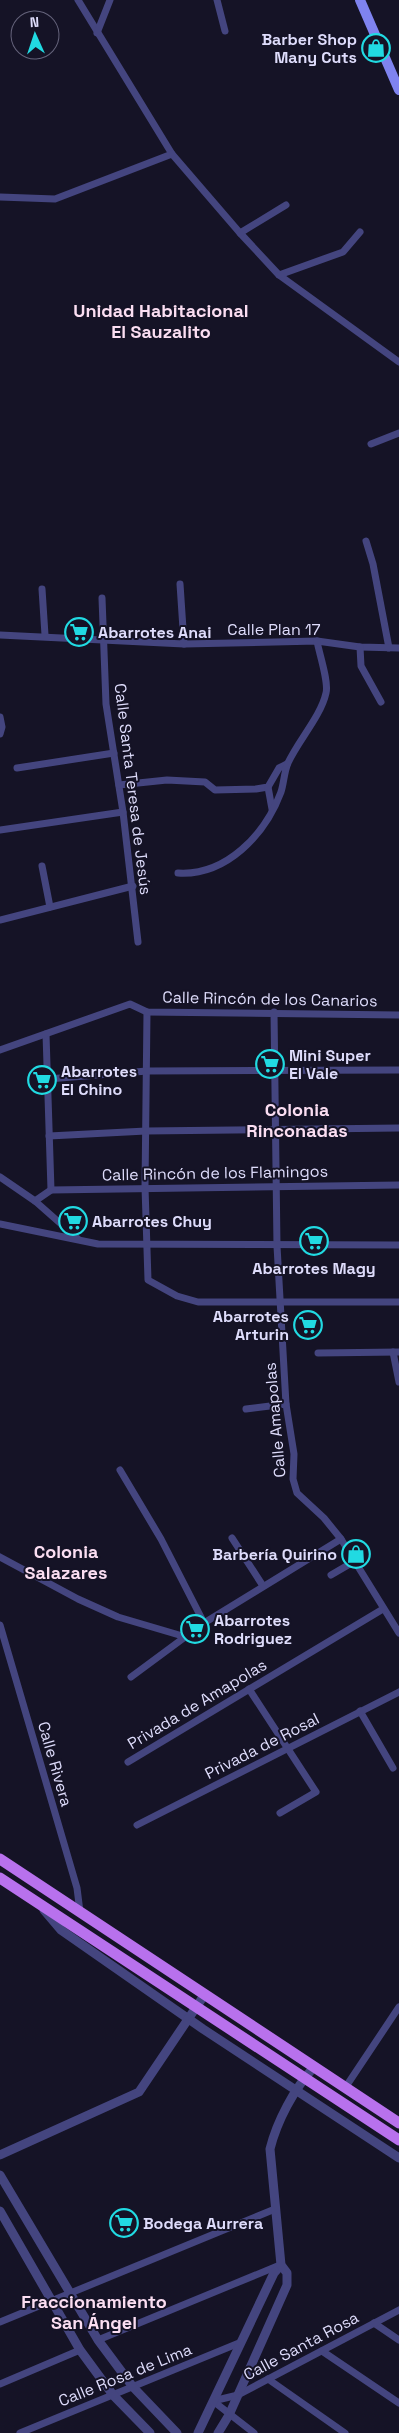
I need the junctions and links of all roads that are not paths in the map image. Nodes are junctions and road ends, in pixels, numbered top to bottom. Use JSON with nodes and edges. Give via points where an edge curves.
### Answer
{"nodes":[{"id":1,"x":78,"y":0,"type":"edge"},
{"id":2,"x":110,"y":0,"type":"edge"},
{"id":3,"x":216,"y":0,"type":"edge"},
{"id":4,"x":360,"y":0,"type":"edge"},
{"id":5,"x":225,"y":31,"type":"dead end"},
{"id":6,"x":97,"y":34,"type":"junction"},
{"id":7,"x":399,"y":90,"type":"edge"},
{"id":8,"x":172,"y":154,"type":"junction"},
{"id":9,"x":0,"y":197,"type":"edge"},
{"id":10,"x":286,"y":205,"type":"dead end"},
{"id":11,"x":360,"y":232,"type":"dead end"},
{"id":12,"x":240,"y":233,"type":"junction"},
{"id":13,"x":279,"y":275,"type":"junction"},
{"id":14,"x":399,"y":362,"type":"edge"},
{"id":15,"x":399,"y":434,"type":"edge"},
{"id":16,"x":371,"y":444,"type":"dead end"},
{"id":17,"x":366,"y":541,"type":"dead end"},
{"id":18,"x":180,"y":584,"type":"dead end"},
{"id":19,"x":42,"y":589,"type":"dead end"},
{"id":20,"x":102,"y":598,"type":"dead end"},
{"id":21,"x":0,"y":635,"type":"edge"},
{"id":22,"x":45,"y":635,"type":"junction"},
{"id":23,"x":103,"y":638,"type":"junction"},
{"id":24,"x":317,"y":641,"type":"junction"},
{"id":25,"x":184,"y":644,"type":"junction"},
{"id":26,"x":360,"y":647,"type":"junction"},
{"id":27,"x":389,"y":648,"type":"junction"},
{"id":28,"x":399,"y":648,"type":"edge"},
{"id":29,"x":381,"y":702,"type":"dead end"},
{"id":30,"x":0,"y":717,"type":"edge"},
{"id":31,"x":0,"y":734,"type":"edge"},
{"id":32,"x":114,"y":753,"type":"junction"},
{"id":33,"x":287,"y":764,"type":"junction"},
{"id":34,"x":17,"y":768,"type":"dead end"},
{"id":35,"x":119,"y":785,"type":"junction"},
{"id":36,"x":268,"y":787,"type":"junction"},
{"id":37,"x":272,"y":809,"type":"junction"},
{"id":38,"x":123,"y":812,"type":"junction"},
{"id":39,"x":0,"y":830,"type":"edge"},
{"id":40,"x":42,"y":866,"type":"dead end"},
{"id":41,"x":178,"y":872,"type":"dead end"},
{"id":42,"x":133,"y":886,"type":"junction"},
{"id":43,"x":50,"y":907,"type":"junction"},
{"id":44,"x":0,"y":920,"type":"edge"},
{"id":45,"x":138,"y":942,"type":"dead end"},
{"id":46,"x":146,"y":1012,"type":"junction"},
{"id":47,"x":274,"y":1012,"type":"junction"},
{"id":48,"x":399,"y":1015,"type":"edge"},
{"id":49,"x":46,"y":1034,"type":"junction"},
{"id":50,"x":0,"y":1050,"type":"edge"},
{"id":51,"x":399,"y":1070,"type":"edge"},
{"id":52,"x":146,"y":1071,"type":"junction"},
{"id":53,"x":274,"y":1072,"type":"junction"},
{"id":54,"x":48,"y":1079,"type":"junction"},
{"id":55,"x":399,"y":1128,"type":"edge"},
{"id":56,"x":275,"y":1129,"type":"junction"},
{"id":57,"x":146,"y":1131,"type":"junction"},
{"id":58,"x":49,"y":1136,"type":"junction"},
{"id":59,"x":0,"y":1177,"type":"edge"},
{"id":60,"x":399,"y":1185,"type":"edge"},
{"id":61,"x":276,"y":1186,"type":"junction"},
{"id":62,"x":145,"y":1187,"type":"junction"},
{"id":63,"x":51,"y":1190,"type":"junction"},
{"id":64,"x":35,"y":1201,"type":"junction"},
{"id":65,"x":0,"y":1224,"type":"edge"},
{"id":66,"x":78,"y":1239,"type":"junction"},
{"id":67,"x":399,"y":1245,"type":"edge"},
{"id":68,"x":146,"y":1246,"type":"junction"},
{"id":69,"x":276,"y":1246,"type":"junction"},
{"id":70,"x":280,"y":1302,"type":"junction"},
{"id":71,"x":399,"y":1302,"type":"edge"},
{"id":72,"x":396,"y":1352,"type":"edge"},
{"id":73,"x":318,"y":1353,"type":"dead end"},
{"id":74,"x":399,"y":1382,"type":"edge"},
{"id":75,"x":286,"y":1404,"type":"junction"},
{"id":76,"x":246,"y":1409,"type":"dead end"},
{"id":77,"x":120,"y":1470,"type":"dead end"},
{"id":78,"x":232,"y":1538,"type":"dead end"},
{"id":79,"x":341,"y":1539,"type":"junction"},
{"id":80,"x":0,"y":1557,"type":"edge"},
{"id":81,"x":355,"y":1561,"type":"junction"},
{"id":82,"x":331,"y":1575,"type":"dead end"},
{"id":83,"x":263,"y":1586,"type":"junction"},
{"id":84,"x":383,"y":1609,"type":"junction"},
{"id":85,"x":204,"y":1623,"type":"junction"},
{"id":86,"x":0,"y":1625,"type":"edge"},
{"id":87,"x":397,"y":1625,"type":"edge"},
{"id":88,"x":399,"y":1634,"type":"edge"},
{"id":89,"x":186,"y":1636,"type":"junction"},
{"id":90,"x":131,"y":1677,"type":"dead end"},
{"id":91,"x":249,"y":1689,"type":"junction"},
{"id":92,"x":399,"y":1692,"type":"edge"},
{"id":93,"x":360,"y":1711,"type":"junction"},
{"id":94,"x":289,"y":1748,"type":"junction"},
{"id":95,"x":128,"y":1762,"type":"dead end"},
{"id":96,"x":393,"y":1768,"type":"dead end"},
{"id":97,"x":280,"y":1813,"type":"dead end"},
{"id":98,"x":137,"y":1825,"type":"dead end"},
{"id":99,"x":0,"y":1859,"type":"edge"},
{"id":100,"x":0,"y":1878,"type":"edge"},
{"id":101,"x":39,"y":1904,"type":"junction"},
{"id":102,"x":80,"y":1912,"type":"junction"},
{"id":103,"x":205,"y":1994,"type":"junction"},
{"id":104,"x":196,"y":2007,"type":"junction"},
{"id":105,"x":399,"y":2007,"type":"edge"},
{"id":106,"x":188,"y":2018,"type":"junction"},
{"id":107,"x":314,"y":2067,"type":"junction"},
{"id":108,"x":305,"y":2077,"type":"junction"},
{"id":109,"x":345,"y":2088,"type":"junction"},
{"id":110,"x":296,"y":2091,"type":"junction"},
{"id":111,"x":399,"y":2123,"type":"edge"},
{"id":112,"x":399,"y":2140,"type":"edge"},
{"id":113,"x":0,"y":2155,"type":"edge"},
{"id":114,"x":399,"y":2158,"type":"edge"},
{"id":115,"x":0,"y":2174,"type":"edge"},
{"id":116,"x":19,"y":2207,"type":"junction"},
{"id":117,"x":275,"y":2209,"type":"junction"},
{"id":118,"x":1,"y":2213,"type":"edge"},
{"id":119,"x":281,"y":2265,"type":"junction"},
{"id":120,"x":71,"y":2294,"type":"junction"},
{"id":121,"x":53,"y":2301,"type":"junction"},
{"id":122,"x":399,"y":2310,"type":"edge"},
{"id":123,"x":1,"y":2320,"type":"edge"},
{"id":124,"x":374,"y":2323,"type":"junction"},
{"id":125,"x":98,"y":2340,"type":"junction"},
{"id":126,"x":399,"y":2340,"type":"edge"},
{"id":127,"x":239,"y":2343,"type":"junction"},
{"id":128,"x":80,"y":2350,"type":"junction"},
{"id":129,"x":322,"y":2351,"type":"junction"},
{"id":130,"x":268,"y":2379,"type":"junction"},
{"id":131,"x":0,"y":2384,"type":"edge"},
{"id":132,"x":133,"y":2387,"type":"junction"},
{"id":133,"x":113,"y":2395,"type":"junction"},
{"id":134,"x":238,"y":2395,"type":"junction"},
{"id":135,"x":213,"y":2401,"type":"junction"},
{"id":136,"x":399,"y":2403,"type":"edge"},
{"id":137,"x":229,"y":2415,"type":"junction"},
{"id":138,"x":20,"y":2433,"type":"edge"},
{"id":139,"x":150,"y":2433,"type":"edge"},
{"id":140,"x":177,"y":2433,"type":"edge"},
{"id":141,"x":198,"y":2433,"type":"edge"},
{"id":142,"x":218,"y":2433,"type":"edge"},
{"id":143,"x":254,"y":2433,"type":"edge"},
{"id":144,"x":345,"y":2433,"type":"edge"}],
"edges":[{"from":1,"to":6,"type":"street"},
{"from":2,"to":6,"type":"street"},
{"from":3,"to":5,"type":"street"},
{"from":4,"to":7,"type":"main road"},
{"from":6,"to":8,"type":"street"},
{"from":8,"to":9,"type":"street","via":[[55,199]]},
{"from":8,"to":12,"type":"street"},
{"from":10,"to":12,"type":"street"},
{"from":11,"to":13,"type":"street","via":[[343,252]]},
{"from":12,"to":13,"type":"street"},
{"from":13,"to":14,"type":"street"},
{"from":15,"to":16,"type":"street"},
{"from":17,"to":27,"type":"street"},
{"from":18,"to":25,"type":"street"},
{"from":19,"to":22,"type":"street"},
{"from":20,"to":23,"type":"street","name":"Calle Santa Teresa de Jesús"},
{"from":21,"to":22,"type":"street","name":"Calle Plan 17"},
{"from":22,"to":23,"type":"street","name":"Calle Plan 17"},
{"from":23,"to":25,"type":"street","name":"Calle Plan 17"},
{"from":23,"to":32,"type":"street","name":"Calle Santa Teresa de Jesús","via":[[106,704]]},
{"from":24,"to":25,"type":"street","name":"Calle Plan 17"},
{"from":24,"to":26,"type":"street","name":"Calle Plan 17"},
{"from":24,"to":33,"type":"street","via":[[327,691]]},
{"from":26,"to":27,"type":"street","name":"Calle Plan 17"},
{"from":26,"to":29,"type":"street","via":[[361,666]]},
{"from":27,"to":28,"type":"street","name":"Calle Plan 17"},
{"from":30,"to":31,"type":"street"},
{"from":32,"to":34,"type":"street"},
{"from":32,"to":35,"type":"street","name":"Calle Santa Teresa de Jesús"},
{"from":33,"to":36,"type":"street","via":[[279,768]]},
{"from":33,"to":37,"type":"street","via":[[281,792]]},
{"from":35,"to":36,"type":"street","via":[[167,780],[205,782],[215,790]]},
{"from":35,"to":38,"type":"street","name":"Calle Santa Teresa de Jesús"},
{"from":36,"to":37,"type":"street"},
{"from":37,"to":41,"type":"street","via":[[248,845],[212,869],[195,874]]},
{"from":38,"to":39,"type":"street"},
{"from":38,"to":42,"type":"street","name":"Calle Santa Teresa de Jesús"},
{"from":40,"to":43,"type":"street"},
{"from":42,"to":43,"type":"street"},
{"from":42,"to":45,"type":"street","name":"Calle Santa Teresa de Jesús"},
{"from":43,"to":44,"type":"street"},
{"from":46,"to":47,"type":"street","name":"Calle Rincón de los Canarios"},
{"from":46,"to":49,"type":"street","name":"Calle Rincón de los Canarios","via":[[130,1004]]},
{"from":46,"to":52,"type":"street"},
{"from":47,"to":48,"type":"street","name":"Calle Rincón de los Canarios"},
{"from":47,"to":53,"type":"street","name":"Calle Amapolas"},
{"from":49,"to":50,"type":"street","name":"Calle Rincón de los Canarios"},
{"from":49,"to":54,"type":"street"},
{"from":51,"to":53,"type":"street"},
{"from":52,"to":53,"type":"street"},
{"from":52,"to":54,"type":"street"},
{"from":52,"to":57,"type":"street"},
{"from":53,"to":56,"type":"street","name":"Calle Amapolas"},
{"from":54,"to":58,"type":"street"},
{"from":55,"to":56,"type":"street"},
{"from":56,"to":57,"type":"street"},
{"from":56,"to":61,"type":"street","name":"Calle Amapolas"},
{"from":57,"to":58,"type":"street"},
{"from":57,"to":62,"type":"street"},
{"from":58,"to":63,"type":"street"},
{"from":59,"to":64,"type":"street"},
{"from":60,"to":61,"type":"street","name":"Calle Rincón de los Flamingos"},
{"from":61,"to":62,"type":"street","name":"Calle Rincón de los Flamingos"},
{"from":61,"to":69,"type":"street","name":"Calle Amapolas"},
{"from":62,"to":63,"type":"street","name":"Calle Rincón de los Flamingos"},
{"from":62,"to":68,"type":"street"},
{"from":63,"to":64,"type":"street"},
{"from":64,"to":66,"type":"street"},
{"from":65,"to":66,"type":"street"},
{"from":66,"to":68,"type":"street","via":[[98,1244]]},
{"from":67,"to":69,"type":"street"},
{"from":68,"to":69,"type":"street"},
{"from":68,"to":70,"type":"street","via":[[148,1280],[177,1296],[198,1302]]},
{"from":69,"to":70,"type":"street","name":"Calle Amapolas"},
{"from":70,"to":71,"type":"street"},
{"from":70,"to":75,"type":"street","name":"Calle Amapolas"},
{"from":72,"to":73,"type":"street"},
{"from":72,"to":74,"type":"street"},
{"from":75,"to":76,"type":"street"},
{"from":75,"to":79,"type":"street","name":"Calle Amapolas","via":[[294,1454],[293,1479],[298,1494]]},
{"from":77,"to":85,"type":"street","via":[[161,1539]]},
{"from":78,"to":83,"type":"street"},
{"from":79,"to":81,"type":"street","name":"Calle Amapolas"},
{"from":79,"to":83,"type":"street"},
{"from":80,"to":89,"type":"street","via":[[118,1617]]},
{"from":81,"to":82,"type":"street"},
{"from":81,"to":84,"type":"street","name":"Calle Amapolas"},
{"from":83,"to":85,"type":"street"},
{"from":84,"to":87,"type":"street","name":"Calle Amapolas"},
{"from":84,"to":91,"type":"street","name":"Privada de Amapolas"},
{"from":85,"to":89,"type":"street"},
{"from":86,"to":102,"type":"street","name":"Calle Rivera","via":[[77,1888]]},
{"from":87,"to":88,"type":"street","name":"Calle Amapolas"},
{"from":89,"to":90,"type":"street"},
{"from":91,"to":94,"type":"street"},
{"from":91,"to":95,"type":"street","name":"Privada de Amapolas"},
{"from":92,"to":93,"type":"street","name":"Privada de Rosal"},
{"from":93,"to":94,"type":"street","name":"Privada de Rosal"},
{"from":93,"to":96,"type":"street"},
{"from":94,"to":97,"type":"street","via":[[316,1792]]},
{"from":94,"to":98,"type":"street","name":"Privada de Rosal"},
{"from":99,"to":102,"type":"main road"},
{"from":100,"to":101,"type":"main road"},
{"from":101,"to":104,"type":"main road"},
{"from":101,"to":106,"type":"street","via":[[60,1930]]},
{"from":102,"to":103,"type":"main road"},
{"from":103,"to":104,"type":"street"},
{"from":103,"to":107,"type":"main road"},
{"from":104,"to":106,"type":"street"},
{"from":104,"to":108,"type":"main road"},
{"from":105,"to":109,"type":"street"},
{"from":106,"to":110,"type":"street"},
{"from":106,"to":113,"type":"street","via":[[139,2092]]},
{"from":107,"to":108,"type":"street"},
{"from":107,"to":109,"type":"main road"},
{"from":108,"to":110,"type":"street"},
{"from":108,"to":112,"type":"main road"},
{"from":109,"to":111,"type":"main road"},
{"from":110,"to":114,"type":"street"},
{"from":110,"to":117,"type":"street","via":[[273,2135],[270,2149]]},
{"from":115,"to":116,"type":"street"},
{"from":116,"to":118,"type":"street"},
{"from":116,"to":120,"type":"street"},
{"from":117,"to":119,"type":"street"},
{"from":117,"to":120,"type":"street"},
{"from":118,"to":121,"type":"street"},
{"from":119,"to":125,"type":"street"},
{"from":119,"to":127,"type":"street"},
{"from":119,"to":134,"type":"street","via":[[287,2272],[287,2285]]},
{"from":120,"to":121,"type":"street"},
{"from":120,"to":125,"type":"street"},
{"from":121,"to":123,"type":"street"},
{"from":121,"to":128,"type":"street"},
{"from":122,"to":124,"type":"street","name":"Calle Santa Rosa"},
{"from":124,"to":126,"type":"street"},
{"from":124,"to":129,"type":"street","name":"Calle Santa Rosa"},
{"from":125,"to":132,"type":"street"},
{"from":127,"to":132,"type":"street","name":"Calle Rosa de Lima"},
{"from":127,"to":135,"type":"street"},
{"from":128,"to":131,"type":"street"},
{"from":128,"to":133,"type":"street"},
{"from":129,"to":130,"type":"street","name":"Calle Santa Rosa"},
{"from":129,"to":136,"type":"street"},
{"from":130,"to":134,"type":"street","name":"Calle Santa Rosa"},
{"from":130,"to":144,"type":"street"},
{"from":132,"to":133,"type":"street","name":"Calle Rosa de Lima"},
{"from":132,"to":140,"type":"street"},
{"from":133,"to":138,"type":"street","name":"Calle Rosa de Lima"},
{"from":133,"to":139,"type":"street"},
{"from":134,"to":135,"type":"street","name":"Calle Santa Rosa"},
{"from":134,"to":137,"type":"street"},
{"from":135,"to":137,"type":"street"},
{"from":135,"to":141,"type":"street"},
{"from":137,"to":142,"type":"street"},
{"from":137,"to":143,"type":"street"}]}
